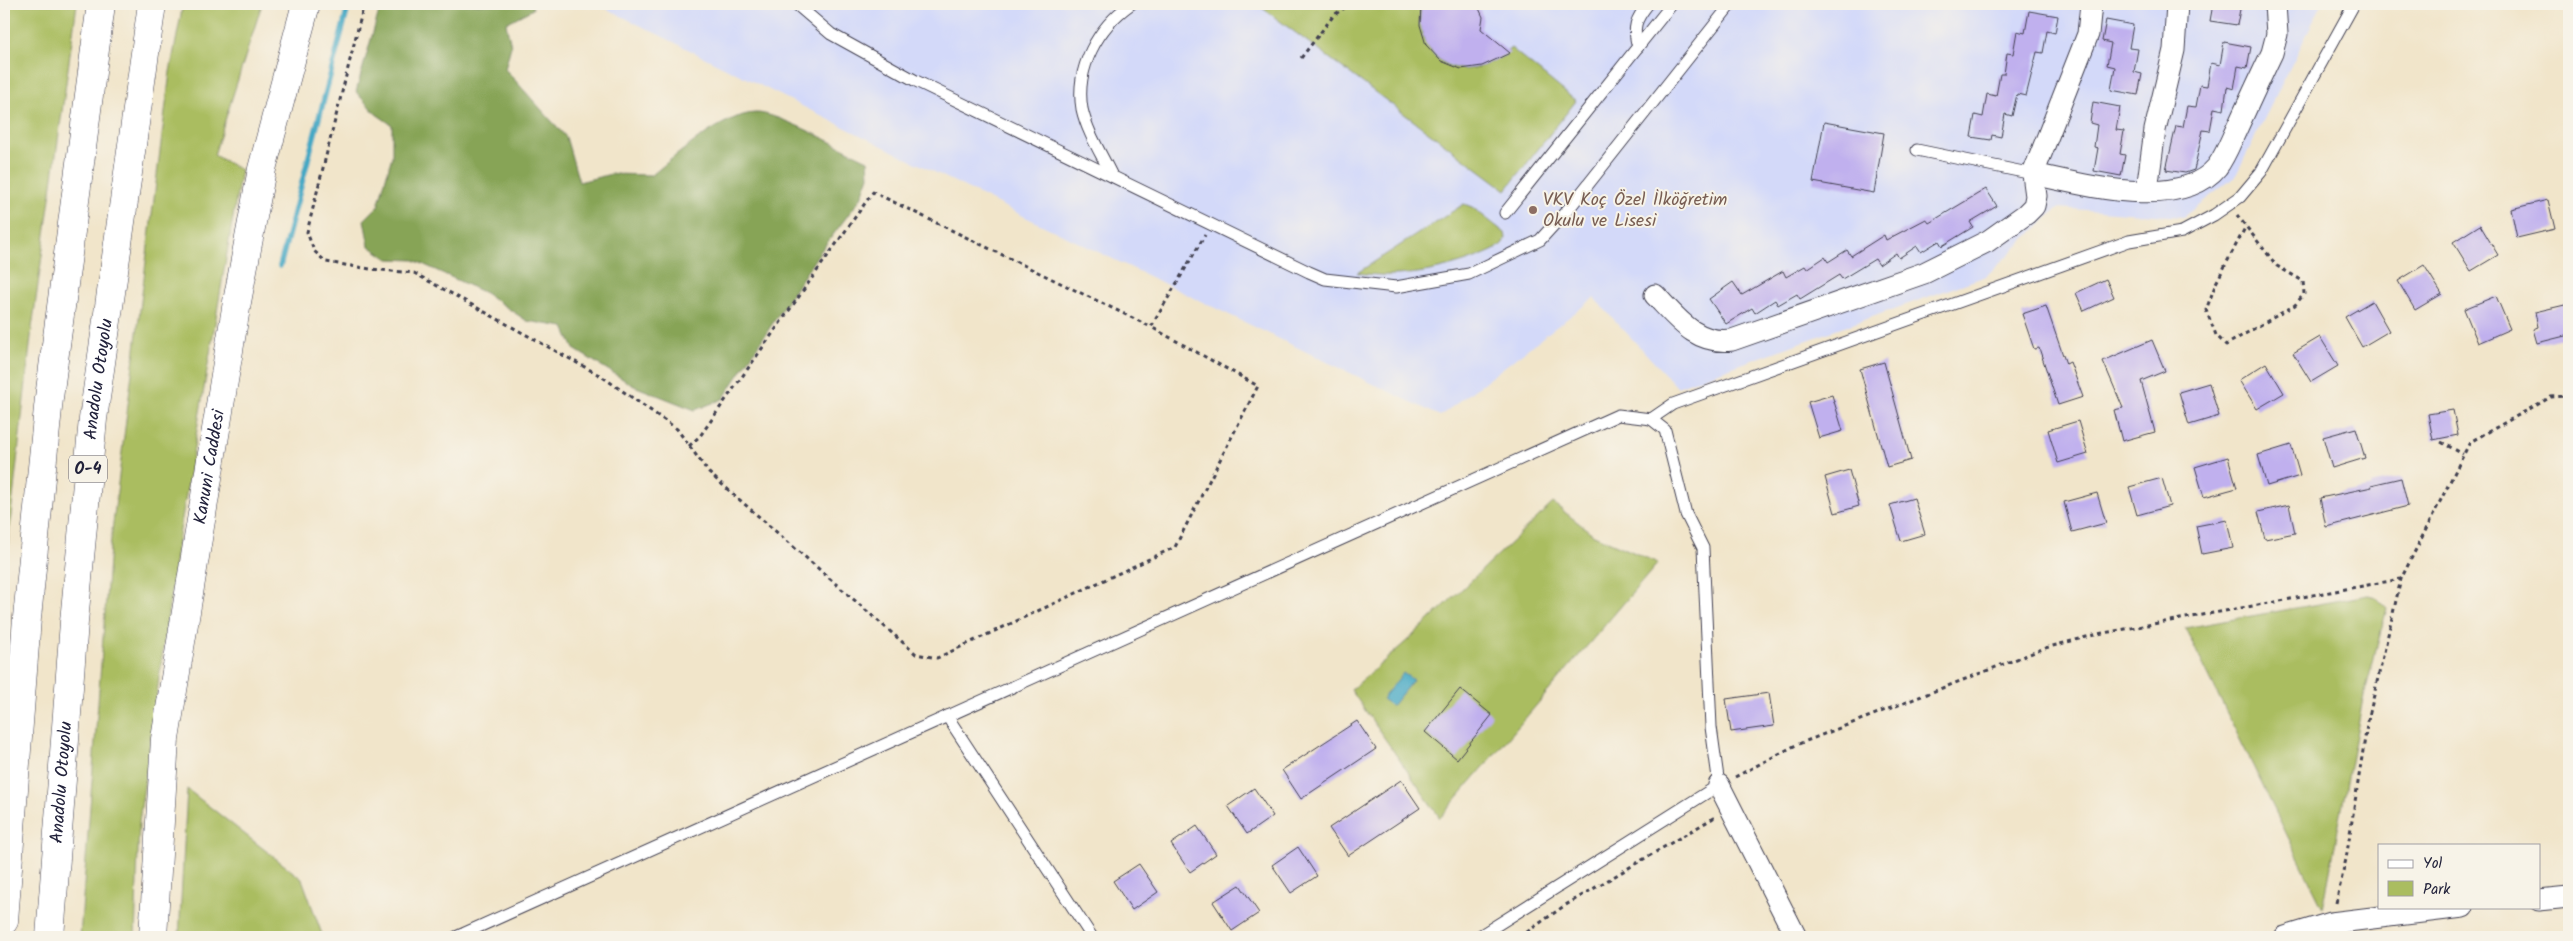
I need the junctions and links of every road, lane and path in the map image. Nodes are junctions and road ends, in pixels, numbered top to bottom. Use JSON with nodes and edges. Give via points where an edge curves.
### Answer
{"nodes":[{"id":1,"x":101,"y":4,"type":"edge"},
{"id":2,"x":152,"y":4,"type":"edge"},
{"id":3,"x":306,"y":4,"type":"edge"},
{"id":4,"x":364,"y":4,"type":"edge"},
{"id":5,"x":796,"y":4,"type":"edge"},
{"id":6,"x":1131,"y":4,"type":"edge"},
{"id":7,"x":1350,"y":4,"type":"edge"},
{"id":8,"x":1648,"y":4,"type":"edge"},
{"id":9,"x":1672,"y":4,"type":"edge"},
{"id":10,"x":1732,"y":4,"type":"edge"},
{"id":11,"x":2091,"y":4,"type":"edge"},
{"id":12,"x":2177,"y":4,"type":"edge"},
{"id":13,"x":2275,"y":4,"type":"edge"},
{"id":14,"x":2354,"y":4,"type":"edge"},
{"id":15,"x":1638,"y":47,"type":"junction"},
{"id":16,"x":1301,"y":58,"type":"dead end"},
{"id":17,"x":1917,"y":150,"type":"dead end"},
{"id":18,"x":2034,"y":174,"type":"junction"},
{"id":19,"x":1112,"y":176,"type":"junction"},
{"id":20,"x":2147,"y":190,"type":"junction"},
{"id":21,"x":2229,"y":204,"type":"junction"},
{"id":22,"x":1505,"y":213,"type":"dead end"},
{"id":23,"x":1212,"y":224,"type":"junction"},
{"id":24,"x":2246,"y":226,"type":"junction"},
{"id":25,"x":1655,"y":295,"type":"dead end"},
{"id":26,"x":1151,"y":326,"type":"junction"},
{"id":27,"x":2569,"y":396,"type":"edge"},
{"id":28,"x":1651,"y":419,"type":"junction"},
{"id":29,"x":2441,"y":442,"type":"dead end"},
{"id":30,"x":689,"y":446,"type":"junction"},
{"id":31,"x":2463,"y":454,"type":"junction"},
{"id":32,"x":2402,"y":579,"type":"junction"},
{"id":33,"x":948,"y":716,"type":"junction"},
{"id":34,"x":1719,"y":785,"type":"junction"},
{"id":35,"x":1730,"y":808,"type":"junction"},
{"id":36,"x":2569,"y":898,"type":"edge"},
{"id":37,"x":2540,"y":900,"type":"edge"},
{"id":38,"x":2457,"y":908,"type":"edge"},
{"id":39,"x":4,"y":921,"type":"edge"},
{"id":40,"x":2331,"y":930,"type":"edge"},
{"id":41,"x":50,"y":937,"type":"edge"},
{"id":42,"x":153,"y":937,"type":"edge"},
{"id":43,"x":456,"y":937,"type":"edge"},
{"id":44,"x":1092,"y":937,"type":"edge"},
{"id":45,"x":1478,"y":937,"type":"edge"},
{"id":46,"x":1520,"y":937,"type":"edge"},
{"id":47,"x":1796,"y":937,"type":"edge"},
{"id":48,"x":2285,"y":937,"type":"edge"}],
"edges":[{"from":1,"to":39,"type":"main road","number":"O-4","via":[[49,398],[26,628]]},
{"from":2,"to":41,"type":"main road","name":"Anadolu Otoyolu","number":"O-4","via":[[93,419]]},
{"from":3,"to":42,"type":"main road","name":"Kanuni Caddesi","via":[[262,169],[165,739]]},
{"from":4,"to":30,"type":"path","via":[[307,232],[314,251],[326,262],[414,273],[601,376],[677,428]]},
{"from":5,"to":19,"type":"lane","via":[[831,34],[916,81]]},
{"from":6,"to":19,"type":"lane","via":[[1108,22],[1093,45],[1081,88],[1082,110]]},
{"from":7,"to":16,"type":"path","via":[[1334,15]]},
{"from":8,"to":15,"type":"lane","via":[[1635,19],[1634,34]]},
{"from":9,"to":15,"type":"lane"},
{"from":10,"to":23,"type":"lane","via":[[1571,206],[1540,240],[1470,274],[1396,287],[1325,279]]},
{"from":11,"to":18,"type":"street","via":[[2088,34]]},
{"from":12,"to":20,"type":"street","via":[[2174,50],[2153,137]]},
{"from":13,"to":20,"type":"street","via":[[2277,24],[2273,48],[2222,160],[2207,177],[2185,188]]},
{"from":14,"to":21,"type":"lane","via":[[2261,172],[2240,197]]},
{"from":15,"to":22,"type":"lane"},
{"from":17,"to":18,"type":"lane"},
{"from":18,"to":20,"type":"street","via":[[2108,189]]},
{"from":18,"to":25,"type":"street","via":[[2034,206],[1988,241],[1924,273],[1732,340],[1710,340],[1692,332]]},
{"from":19,"to":23,"type":"lane"},
{"from":21,"to":24,"type":"path"},
{"from":21,"to":28,"type":"lane","via":[[2182,232],[2119,244],[1673,404]]},
{"from":23,"to":26,"type":"path"},
{"from":24,"to":24,"type":"path","via":[[2278,266],[2303,281],[2304,294],[2295,305],[2226,345],[2216,335],[2206,310],[2216,283]]},
{"from":26,"to":30,"type":"path","via":[[873,192],[700,436]]},
{"from":26,"to":30,"type":"path","via":[[1258,386],[1175,547],[937,658],[916,654],[709,473]]},
{"from":27,"to":31,"type":"path","via":[[2551,397],[2470,442]]},
{"from":28,"to":33,"type":"lane","via":[[1618,415]]},
{"from":28,"to":34,"type":"lane","via":[[1665,430],[1686,514],[1703,548],[1711,727]]},
{"from":29,"to":31,"type":"path"},
{"from":31,"to":32,"type":"path"},
{"from":32,"to":34,"type":"path","via":[[2098,634],[2045,648],[1796,745]]},
{"from":32,"to":40,"type":"path","via":[[2367,725]]},
{"from":33,"to":43,"type":"lane"},
{"from":33,"to":44,"type":"lane"},
{"from":34,"to":35,"type":"street"},
{"from":34,"to":45,"type":"lane"},
{"from":35,"to":46,"type":"path","via":[[1564,906]]},
{"from":35,"to":47,"type":"street"},
{"from":36,"to":37,"type":"street"},
{"from":38,"to":40,"type":"street"},
{"from":40,"to":48,"type":"street"}]}
